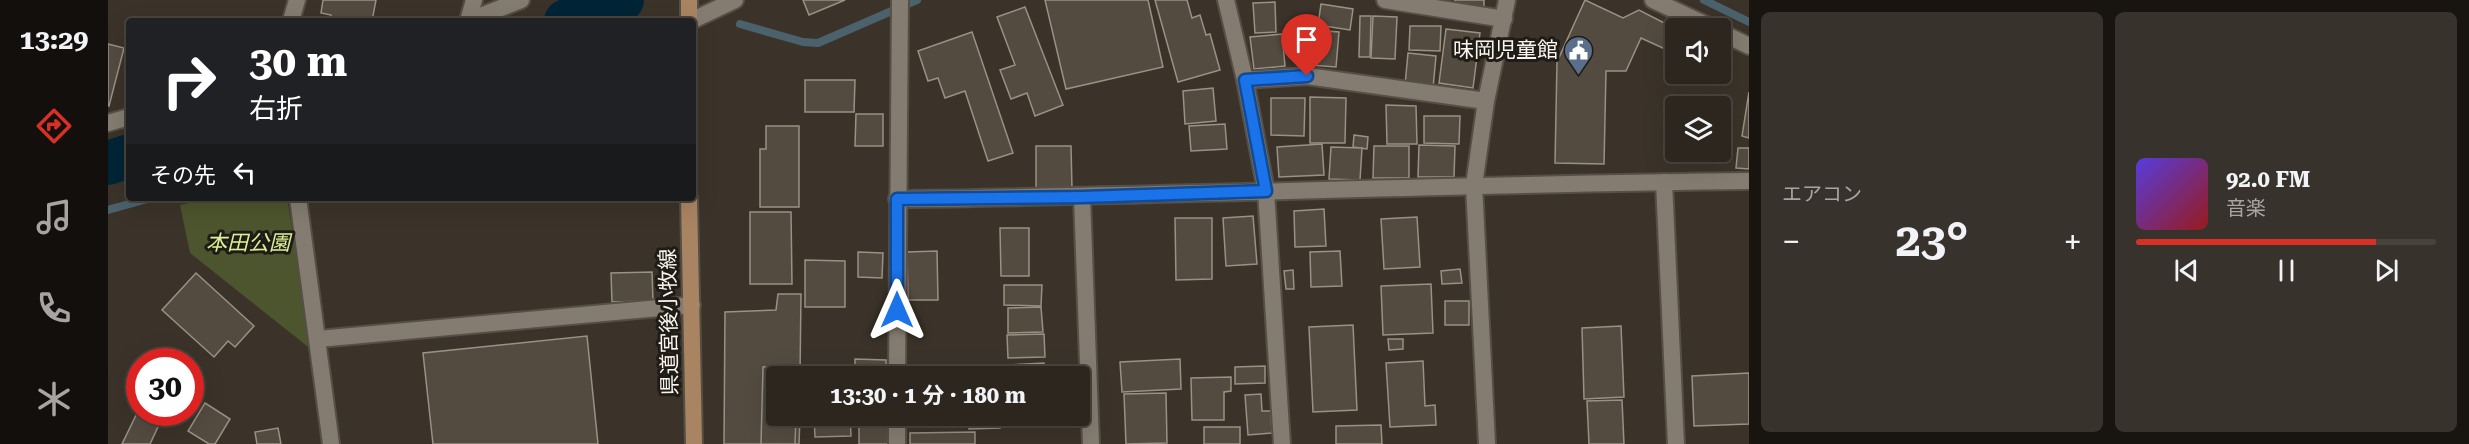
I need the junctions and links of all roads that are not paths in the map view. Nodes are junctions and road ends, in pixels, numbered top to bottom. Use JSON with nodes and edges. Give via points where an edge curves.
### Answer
{"nodes":[{"id":1,"x":297,"y":0,"type":"edge"},
{"id":2,"x":474,"y":0,"type":"edge"},
{"id":3,"x":521,"y":0,"type":"edge"},
{"id":4,"x":735,"y":0,"type":"edge"},
{"id":5,"x":900,"y":0,"type":"edge"},
{"id":6,"x":1226,"y":0,"type":"edge"},
{"id":7,"x":1384,"y":0,"type":"edge"},
{"id":8,"x":1507,"y":0,"type":"edge"},
{"id":9,"x":1653,"y":0,"type":"edge"},
{"id":10,"x":689,"y":1,"type":"edge"},
{"id":11,"x":292,"y":18,"type":"edge"},
{"id":12,"x":469,"y":18,"type":"edge"},
{"id":13,"x":476,"y":18,"type":"edge"},
{"id":14,"x":690,"y":18,"type":"edge"},
{"id":15,"x":696,"y":18,"type":"edge"},
{"id":16,"x":1692,"y":18,"type":"edge"},
{"id":17,"x":1503,"y":19,"type":"junction"},
{"id":18,"x":1731,"y":37,"type":"edge"},
{"id":19,"x":1749,"y":46,"type":"edge"},
{"id":20,"x":1245,"y":80,"type":"junction"},
{"id":21,"x":1486,"y":101,"type":"junction"},
{"id":22,"x":126,"y":118,"type":"edge"},
{"id":23,"x":108,"y":123,"type":"edge"},
{"id":24,"x":1749,"y":181,"type":"edge"},
{"id":25,"x":1664,"y":182,"type":"junction"},
{"id":26,"x":1474,"y":185,"type":"junction"},
{"id":27,"x":1266,"y":191,"type":"junction"},
{"id":28,"x":1082,"y":197,"type":"junction"},
{"id":29,"x":897,"y":199,"type":"junction"},
{"id":30,"x":298,"y":201,"type":"edge"},
{"id":31,"x":689,"y":201,"type":"edge"},
{"id":32,"x":692,"y":305,"type":"junction"},
{"id":33,"x":318,"y":339,"type":"junction"},
{"id":34,"x":897,"y":366,"type":"edge"},
{"id":35,"x":897,"y":426,"type":"edge"},
{"id":36,"x":331,"y":444,"type":"edge"},
{"id":37,"x":694,"y":444,"type":"edge"},
{"id":38,"x":897,"y":444,"type":"edge"},
{"id":39,"x":1091,"y":444,"type":"edge"},
{"id":40,"x":1282,"y":444,"type":"edge"},
{"id":41,"x":1487,"y":444,"type":"edge"},
{"id":42,"x":1676,"y":444,"type":"edge"}],
"edges":[{"from":1,"to":11,"type":"street"},
{"from":2,"to":12,"type":"street"},
{"from":3,"to":13,"type":"street"},
{"from":4,"to":15,"type":"street"},
{"from":5,"to":29,"type":"street"},
{"from":6,"to":20,"type":"street"},
{"from":7,"to":17,"type":"street"},
{"from":8,"to":17,"type":"street"},
{"from":9,"to":16,"type":"street"},
{"from":10,"to":14,"type":"main road"},
{"from":17,"to":21,"type":"street"},
{"from":18,"to":19,"type":"street"},
{"from":20,"to":21,"type":"street","via":[[1307,76]]},
{"from":20,"to":27,"type":"street"},
{"from":21,"to":26,"type":"street"},
{"from":22,"to":23,"type":"street"},
{"from":24,"to":25,"type":"street"},
{"from":25,"to":26,"type":"street"},
{"from":25,"to":42,"type":"street"},
{"from":26,"to":27,"type":"street"},
{"from":26,"to":41,"type":"street"},
{"from":27,"to":28,"type":"street"},
{"from":27,"to":40,"type":"street"},
{"from":28,"to":29,"type":"street"},
{"from":28,"to":39,"type":"street"},
{"from":29,"to":34,"type":"street"},
{"from":30,"to":33,"type":"street"},
{"from":31,"to":32,"type":"main road","name":"県道宮後小牧線"},
{"from":32,"to":33,"type":"street"},
{"from":32,"to":37,"type":"main road","name":"県道宮後小牧線"},
{"from":33,"to":36,"type":"street"},
{"from":35,"to":38,"type":"street"}]}
